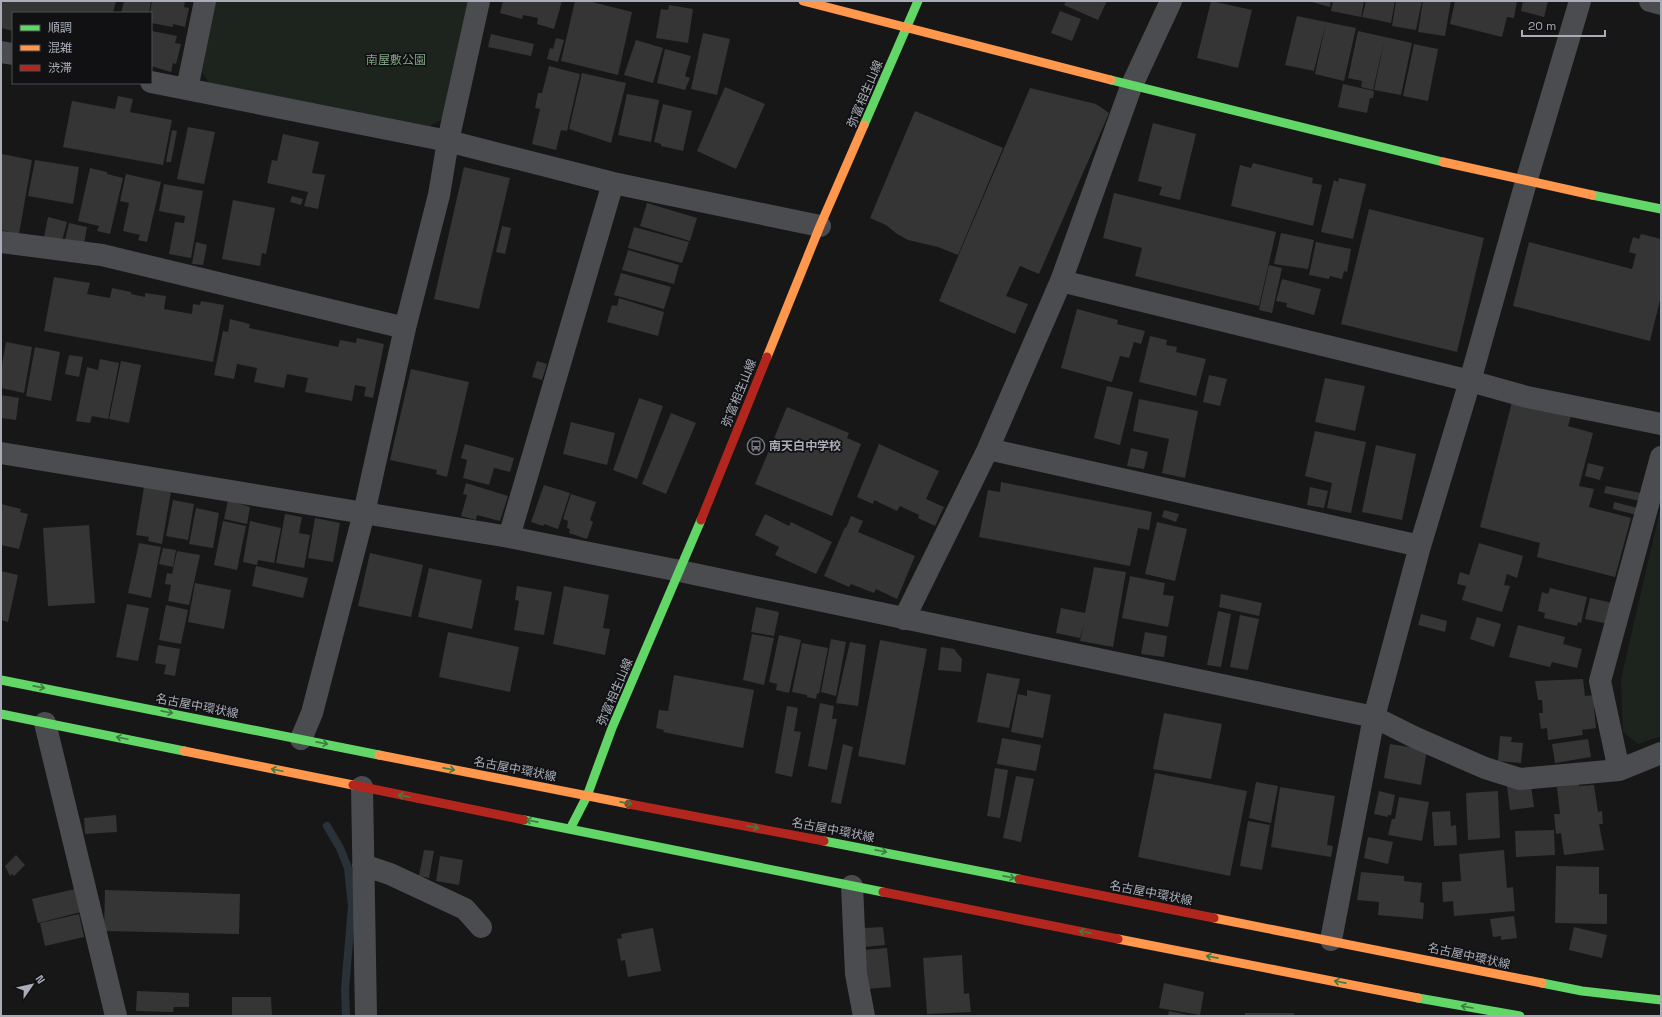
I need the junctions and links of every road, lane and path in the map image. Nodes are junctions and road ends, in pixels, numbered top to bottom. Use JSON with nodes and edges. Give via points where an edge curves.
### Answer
{"nodes":[{"id":1,"x":205,"y":1,"type":"edge"},
{"id":2,"x":479,"y":1,"type":"edge"},
{"id":3,"x":803,"y":1,"type":"edge"},
{"id":4,"x":918,"y":1,"type":"edge"},
{"id":5,"x":1171,"y":1,"type":"edge"},
{"id":6,"x":1580,"y":1,"type":"edge"},
{"id":7,"x":1650,"y":1,"type":"edge"},
{"id":8,"x":1661,"y":4,"type":"edge"},
{"id":9,"x":907,"y":27,"type":"junction"},
{"id":10,"x":1,"y":52,"type":"edge"},
{"id":11,"x":12,"y":54,"type":"edge"},
{"id":12,"x":152,"y":82,"type":"edge"},
{"id":13,"x":1131,"y":87,"type":"junction"},
{"id":14,"x":187,"y":89,"type":"junction"},
{"id":15,"x":448,"y":141,"type":"junction"},
{"id":16,"x":1526,"y":182,"type":"junction"},
{"id":17,"x":613,"y":183,"type":"junction"},
{"id":18,"x":1661,"y":209,"type":"edge"},
{"id":19,"x":820,"y":226,"type":"junction"},
{"id":20,"x":1,"y":242,"type":"edge"},
{"id":21,"x":1061,"y":281,"type":"junction"},
{"id":22,"x":405,"y":328,"type":"junction"},
{"id":23,"x":1470,"y":381,"type":"junction"},
{"id":24,"x":1661,"y":424,"type":"edge"},
{"id":25,"x":988,"y":449,"type":"junction"},
{"id":26,"x":1,"y":453,"type":"edge"},
{"id":27,"x":1661,"y":457,"type":"edge"},
{"id":28,"x":364,"y":513,"type":"junction"},
{"id":29,"x":509,"y":537,"type":"junction"},
{"id":30,"x":1420,"y":546,"type":"junction"},
{"id":31,"x":680,"y":571,"type":"junction"},
{"id":32,"x":904,"y":619,"type":"junction"},
{"id":33,"x":1,"y":680,"type":"edge"},
{"id":34,"x":1,"y":714,"type":"edge"},
{"id":35,"x":1374,"y":717,"type":"junction"},
{"id":36,"x":45,"y":723,"type":"junction"},
{"id":37,"x":301,"y":739,"type":"junction"},
{"id":38,"x":1661,"y":752,"type":"edge"},
{"id":39,"x":1619,"y":770,"type":"junction"},
{"id":40,"x":362,"y":788,"type":"junction"},
{"id":41,"x":587,"y":796,"type":"junction"},
{"id":42,"x":570,"y":829,"type":"junction"},
{"id":43,"x":363,"y":865,"type":"junction"},
{"id":44,"x":852,"y":886,"type":"junction"},
{"id":45,"x":481,"y":927,"type":"dead end"},
{"id":46,"x":1331,"y":940,"type":"junction"},
{"id":47,"x":1661,"y":1000,"type":"edge"},
{"id":48,"x":116,"y":1016,"type":"edge"},
{"id":49,"x":366,"y":1016,"type":"edge"},
{"id":50,"x":864,"y":1016,"type":"edge"},
{"id":51,"x":1520,"y":1016,"type":"edge"}],
"edges":[{"from":1,"to":14,"type":"street"},
{"from":2,"to":15,"type":"street"},
{"from":3,"to":9,"type":"main road"},
{"from":4,"to":9,"type":"main road","name":"弥富相生山線"},
{"from":5,"to":13,"type":"street"},
{"from":6,"to":16,"type":"street"},
{"from":7,"to":8,"type":"street"},
{"from":9,"to":13,"type":"main road"},
{"from":9,"to":19,"type":"main road","name":"弥富相生山線"},
{"from":10,"to":11,"type":"street"},
{"from":12,"to":14,"type":"street"},
{"from":13,"to":16,"type":"main road"},
{"from":13,"to":21,"type":"street"},
{"from":14,"to":15,"type":"street"},
{"from":15,"to":17,"type":"street"},
{"from":15,"to":22,"type":"street","via":[[439,195]]},
{"from":16,"to":18,"type":"main road"},
{"from":16,"to":23,"type":"street"},
{"from":17,"to":19,"type":"street"},
{"from":17,"to":29,"type":"street"},
{"from":19,"to":31,"type":"main road","name":"弥富相生山線"},
{"from":20,"to":22,"type":"street","via":[[102,255]]},
{"from":21,"to":23,"type":"street"},
{"from":21,"to":25,"type":"street"},
{"from":22,"to":28,"type":"street"},
{"from":23,"to":24,"type":"street","via":[[1527,397]]},
{"from":23,"to":30,"type":"street"},
{"from":25,"to":30,"type":"street"},
{"from":25,"to":32,"type":"street"},
{"from":26,"to":28,"type":"street"},
{"from":27,"to":39,"type":"street","via":[[1600,681]]},
{"from":28,"to":29,"type":"street"},
{"from":28,"to":37,"type":"street","via":[[312,713]]},
{"from":29,"to":31,"type":"street"},
{"from":30,"to":35,"type":"street"},
{"from":31,"to":32,"type":"street"},
{"from":31,"to":41,"type":"main road","name":"弥富相生山線","via":[[612,728]]},
{"from":32,"to":35,"type":"street"},
{"from":33,"to":37,"type":"main road","name":"名古屋中環状線","one_way":true},
{"from":34,"to":36,"type":"main road"},
{"from":35,"to":39,"type":"street","via":[[1484,768],[1520,779]]},
{"from":35,"to":46,"type":"street"},
{"from":40,"to":36,"type":"main road","one_way":true},
{"from":36,"to":48,"type":"street"},
{"from":37,"to":41,"type":"main road","name":"名古屋中環状線","one_way":true},
{"from":38,"to":39,"type":"street"},
{"from":42,"to":40,"type":"main road","one_way":true},
{"from":40,"to":43,"type":"street"},
{"from":41,"to":42,"type":"main road","name":"弥富相生山線"},
{"from":41,"to":46,"type":"main road","name":"名古屋中環状線","one_way":true},
{"from":42,"to":44,"type":"main road"},
{"from":43,"to":45,"type":"street","via":[[390,874],[465,909]]},
{"from":43,"to":49,"type":"street"},
{"from":44,"to":50,"type":"street","via":[[856,974]]},
{"from":51,"to":44,"type":"main road","one_way":true,"via":[[1396,994]]},
{"from":46,"to":47,"type":"main road","name":"名古屋中環状線","via":[[1582,992]]}]}
